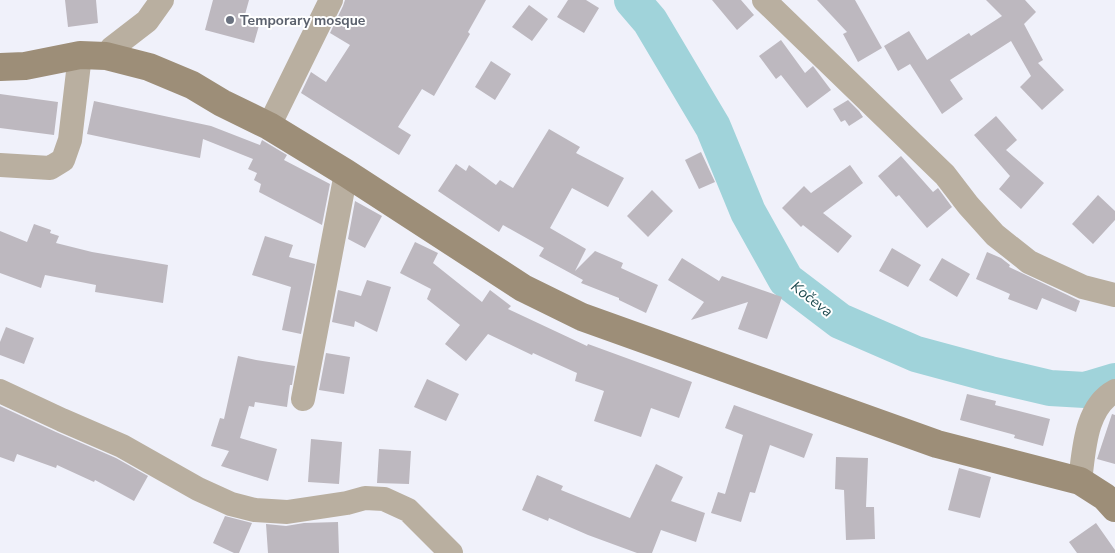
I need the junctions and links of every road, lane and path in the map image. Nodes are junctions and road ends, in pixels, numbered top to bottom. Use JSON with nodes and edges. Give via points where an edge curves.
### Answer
{"nodes":[{"id":1,"x":162,"y":0,"type":"edge"},
{"id":2,"x":331,"y":0,"type":"edge"},
{"id":3,"x":764,"y":0,"type":"edge"},
{"id":4,"x":93,"y":56,"type":"junction"},
{"id":5,"x":0,"y":67,"type":"edge"},
{"id":6,"x":269,"y":126,"type":"junction"},
{"id":7,"x":0,"y":164,"type":"edge"},
{"id":8,"x":346,"y":173,"type":"junction"},
{"id":9,"x":1115,"y":296,"type":"edge"},
{"id":10,"x":0,"y":390,"type":"edge"},
{"id":11,"x":1115,"y":391,"type":"edge"},
{"id":12,"x":303,"y":399,"type":"dead end"},
{"id":13,"x":1080,"y":481,"type":"junction"},
{"id":14,"x":1115,"y":508,"type":"edge"},
{"id":15,"x":451,"y":553,"type":"edge"}],
"edges":[{"from":1,"to":4,"type":"street","via":[[146,21],[112,48]]},
{"from":2,"to":6,"type":"street"},
{"from":3,"to":9,"type":"street","via":[[945,174],[995,235],[1029,262],[1083,287]]},
{"from":4,"to":5,"type":"main road"},
{"from":4,"to":6,"type":"main road","via":[[149,67]]},
{"from":4,"to":7,"type":"street","via":[[62,160],[50,168]]},
{"from":6,"to":8,"type":"main road"},
{"from":8,"to":12,"type":"street"},
{"from":8,"to":13,"type":"main road","via":[[523,288],[582,317],[937,444]]},
{"from":10,"to":15,"type":"street","via":[[122,446],[231,504],[255,510],[287,512],[365,498],[384,499],[408,510]]},
{"from":11,"to":13,"type":"street","via":[[1096,407],[1086,434]]},
{"from":13,"to":14,"type":"main road","via":[[1105,497]]}]}
